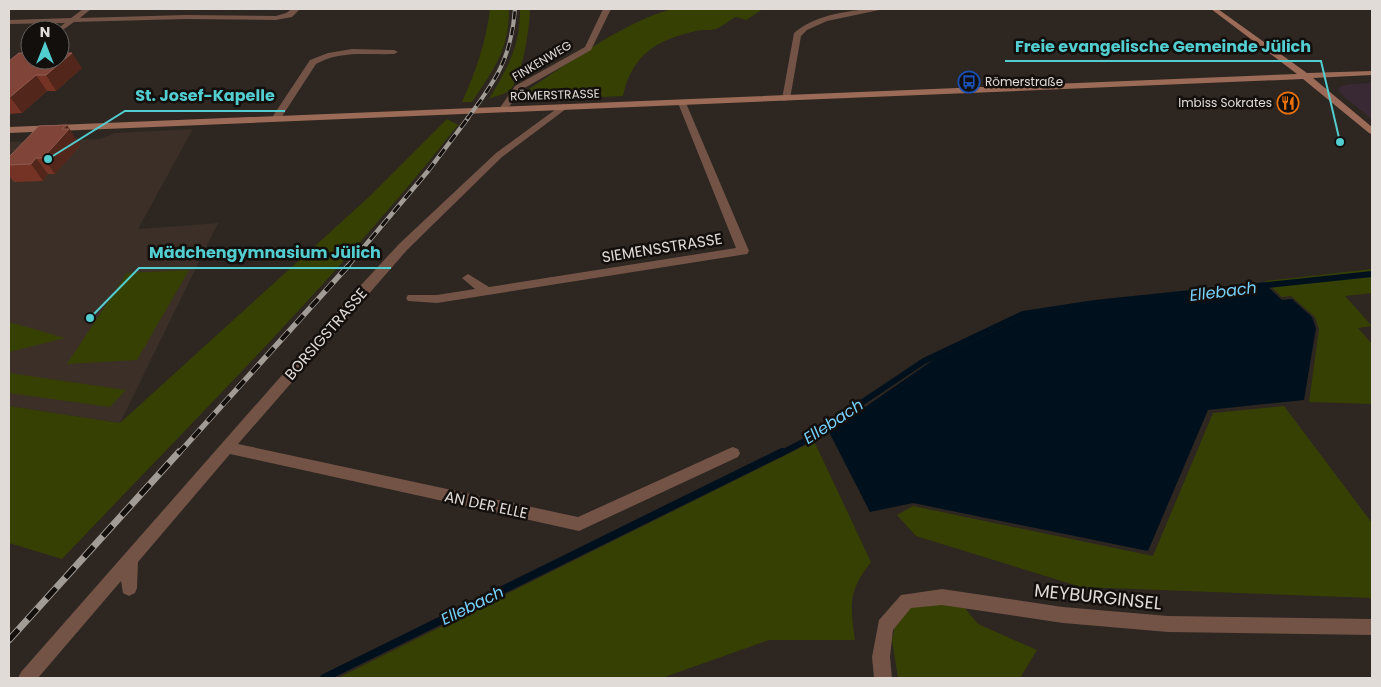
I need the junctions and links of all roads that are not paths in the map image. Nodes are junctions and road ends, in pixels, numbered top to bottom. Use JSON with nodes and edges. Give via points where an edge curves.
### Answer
{"nodes":[{"id":1,"x":87,"y":9,"type":"edge"},
{"id":2,"x":296,"y":9,"type":"edge"},
{"id":3,"x":607,"y":9,"type":"edge"},
{"id":4,"x":880,"y":9,"type":"edge"},
{"id":5,"x":1214,"y":9,"type":"edge"},
{"id":6,"x":72,"y":20,"type":"junction"},
{"id":7,"x":9,"y":22,"type":"edge"},
{"id":8,"x":394,"y":52,"type":"dead end"},
{"id":9,"x":1372,"y":73,"type":"edge"},
{"id":10,"x":1304,"y":75,"type":"junction"},
{"id":11,"x":786,"y":99,"type":"junction"},
{"id":12,"x":682,"y":103,"type":"junction"},
{"id":13,"x":563,"y":107,"type":"junction"},
{"id":14,"x":503,"y":109,"type":"junction"},
{"id":15,"x":276,"y":119,"type":"junction"},
{"id":16,"x":9,"y":130,"type":"edge"},
{"id":17,"x":1372,"y":131,"type":"edge"},
{"id":18,"x":468,"y":278,"type":"dead end"},
{"id":19,"x":486,"y":290,"type":"junction"},
{"id":20,"x":412,"y":298,"type":"dead end"},
{"id":21,"x":228,"y":448,"type":"junction"},
{"id":22,"x":733,"y":453,"type":"dead end"},
{"id":23,"x":130,"y":561,"type":"junction"},
{"id":24,"x":130,"y":588,"type":"dead end"},
{"id":25,"x":1372,"y":628,"type":"edge"},
{"id":26,"x":27,"y":678,"type":"edge"},
{"id":27,"x":883,"y":678,"type":"edge"}],
"edges":[{"from":1,"to":6,"type":"street"},
{"from":2,"to":6,"type":"street","via":[[289,15],[276,18]]},
{"from":3,"to":14,"type":"street","name":"FINKENWEG","via":[[588,48],[518,88]]},
{"from":4,"to":11,"type":"street","via":[[803,27],[797,35]]},
{"from":5,"to":10,"type":"main road"},
{"from":6,"to":7,"type":"street"},
{"from":8,"to":15,"type":"street","via":[[339,53],[318,58]]},
{"from":9,"to":10,"type":"main road","name":"RÖMERSTRASSE"},
{"from":10,"to":11,"type":"main road","name":"RÖMERSTRASSE"},
{"from":10,"to":17,"type":"main road"},
{"from":11,"to":12,"type":"main road","name":"RÖMERSTRASSE"},
{"from":12,"to":13,"type":"main road","name":"RÖMERSTRASSE"},
{"from":12,"to":19,"type":"street","name":"SIEMENSSTRASSE","via":[[743,251]]},
{"from":13,"to":14,"type":"main road","name":"RÖMERSTRASSE"},
{"from":13,"to":21,"type":"street","name":"BORSIGSTRASSE","via":[[499,155],[403,247]]},
{"from":14,"to":15,"type":"main road","name":"RÖMERSTRASSE"},
{"from":15,"to":16,"type":"main road","name":"RÖMERSTRASSE"},
{"from":18,"to":19,"type":"street"},
{"from":19,"to":20,"type":"street","name":"SIEMENSSTRASSE","via":[[437,299]]},
{"from":21,"to":22,"type":"street","name":"AN DER ELLE","via":[[579,524]]},
{"from":21,"to":23,"type":"street","name":"BORSIGSTRASSE"},
{"from":23,"to":24,"type":"street"},
{"from":23,"to":26,"type":"street","name":"BORSIGSTRASSE"},
{"from":25,"to":27,"type":"street","name":"MEYBURGINSEL","via":[[1168,624],[1063,615],[942,597],[907,601],[885,626],[881,657]]}]}
